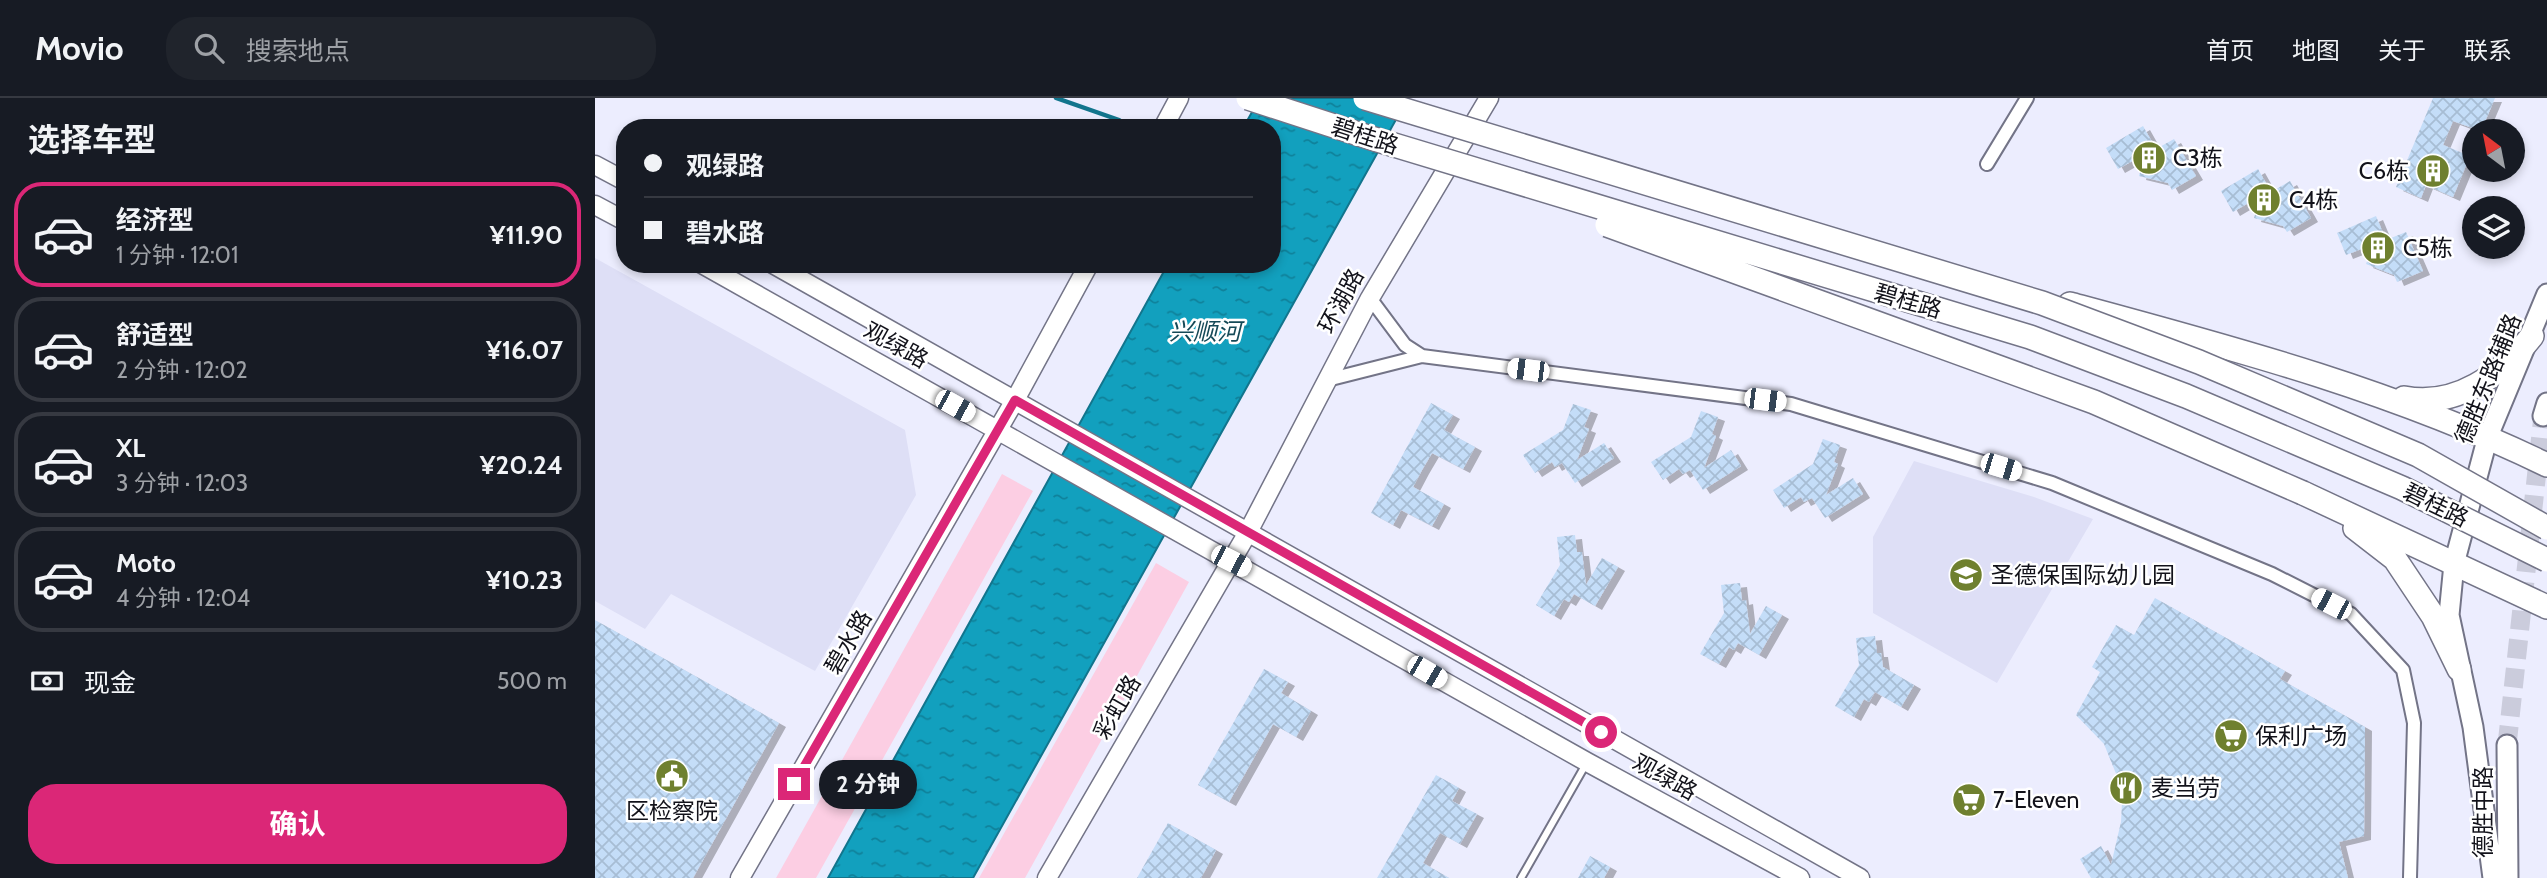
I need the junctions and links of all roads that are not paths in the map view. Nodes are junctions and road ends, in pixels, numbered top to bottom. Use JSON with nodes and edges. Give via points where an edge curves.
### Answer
{"nodes":[{"id":1,"x":1179,"y":98,"type":"edge"},
{"id":2,"x":1248,"y":98,"type":"edge"},
{"id":3,"x":1365,"y":98,"type":"edge"},
{"id":4,"x":1489,"y":98,"type":"edge"},
{"id":5,"x":2027,"y":98,"type":"edge"},
{"id":6,"x":1168,"y":119,"type":"edge"},
{"id":7,"x":1338,"y":127,"type":"junction"},
{"id":8,"x":1987,"y":164,"type":"dead end"},
{"id":9,"x":595,"y":165,"type":"edge"},
{"id":10,"x":616,"y":176,"type":"edge"},
{"id":11,"x":595,"y":205,"type":"edge"},
{"id":12,"x":616,"y":216,"type":"edge"},
{"id":13,"x":1831,"y":241,"type":"junction"},
{"id":14,"x":718,"y":273,"type":"edge"},
{"id":15,"x":789,"y":273,"type":"edge"},
{"id":16,"x":1084,"y":273,"type":"edge"},
{"id":17,"x":2547,"y":294,"type":"edge"},
{"id":18,"x":1370,"y":298,"type":"junction"},
{"id":19,"x":2532,"y":336,"type":"junction"},
{"id":20,"x":1422,"y":356,"type":"junction"},
{"id":21,"x":1327,"y":380,"type":"junction"},
{"id":22,"x":2367,"y":391,"type":"junction"},
{"id":23,"x":1015,"y":400,"type":"junction"},
{"id":24,"x":998,"y":429,"type":"junction"},
{"id":25,"x":2488,"y":436,"type":"junction"},
{"id":26,"x":2547,"y":466,"type":"edge"},
{"id":27,"x":2303,"y":493,"type":"junction"},
{"id":28,"x":2547,"y":528,"type":"edge"},
{"id":29,"x":1247,"y":534,"type":"junction"},
{"id":30,"x":2547,"y":560,"type":"edge"},
{"id":31,"x":1231,"y":561,"type":"junction"},
{"id":32,"x":2454,"y":564,"type":"junction"},
{"id":33,"x":2547,"y":607,"type":"edge"},
{"id":34,"x":2459,"y":669,"type":"junction"},
{"id":35,"x":2507,"y":745,"type":"tunnel mouth"},
{"id":36,"x":1587,"y":762,"type":"junction"},
{"id":37,"x":740,"y":878,"type":"edge"},
{"id":38,"x":1047,"y":878,"type":"edge"},
{"id":39,"x":1521,"y":878,"type":"edge"},
{"id":40,"x":1800,"y":878,"type":"edge"},
{"id":41,"x":1860,"y":878,"type":"edge"},
{"id":42,"x":2410,"y":878,"type":"edge"},
{"id":43,"x":2493,"y":878,"type":"edge"},
{"id":44,"x":2508,"y":878,"type":"edge"}],
"edges":[{"from":1,"to":6,"type":"main road"},
{"from":2,"to":7,"type":"highway","name":"碧桂路","bridge":true},
{"from":3,"to":13,"type":"highway","name":"碧桂路","bridge":true},
{"from":4,"to":18,"type":"main road","name":"环湖路"},
{"from":5,"to":8,"type":"street"},
{"from":7,"to":27,"type":"highway","bridge":true,"via":[[2094,402]]},
{"from":7,"to":30,"type":"highway","name":"碧桂路","bridge":true,"via":[[2030,337],[2186,396],[2364,472]]},
{"from":9,"to":10,"type":"main road"},
{"from":11,"to":12,"type":"main road"},
{"from":13,"to":22,"type":"highway","bridge":true,"via":[[2280,361]]},
{"from":13,"to":28,"type":"highway","name":"碧桂路","bridge":true,"via":[[2042,303],[2199,362],[2418,455]]},
{"from":14,"to":24,"type":"main road","name":"观绿路"},
{"from":15,"to":23,"type":"main road","name":"观绿路"},
{"from":16,"to":23,"type":"main road"},
{"from":17,"to":19,"type":"main road","name":"德胜东路辅路"},
{"from":18,"to":20,"type":"street","via":[[1405,345]]},
{"from":18,"to":21,"type":"main road","name":"环湖路"},
{"from":19,"to":22,"type":"highway","via":[[2514,359],[2453,398],[2413,400]]},
{"from":19,"to":25,"type":"main road","name":"德胜东路辅路"},
{"from":20,"to":21,"type":"street"},
{"from":20,"to":42,"type":"street","via":[[1791,404],[2052,483],[2272,574],[2351,614],[2403,670],[2414,723]]},
{"from":21,"to":29,"type":"main road","name":"环湖路"},
{"from":22,"to":25,"type":"highway"},
{"from":23,"to":24,"type":"main road","name":"碧水路"},
{"from":23,"to":29,"type":"main road","name":"观绿路"},
{"from":24,"to":31,"type":"main road","name":"观绿路"},
{"from":24,"to":37,"type":"main road","name":"碧水路"},
{"from":25,"to":26,"type":"highway"},
{"from":25,"to":32,"type":"main road","name":"德胜东路辅路"},
{"from":27,"to":32,"type":"highway"},
{"from":27,"to":34,"type":"highway","via":[[2395,559],[2433,617]]},
{"from":29,"to":31,"type":"main road","name":"彩虹路"},
{"from":29,"to":41,"type":"main road","name":"观绿路"},
{"from":31,"to":36,"type":"main road","name":"观绿路"},
{"from":31,"to":38,"type":"main road","name":"彩虹路"},
{"from":32,"to":33,"type":"highway"},
{"from":32,"to":34,"type":"main road","name":"德胜东路辅路","via":[[2449,615]]},
{"from":34,"to":43,"type":"main road","name":"德胜东路辅路","via":[[2473,727]]},
{"from":35,"to":44,"type":"main road","name":"德胜中路"},
{"from":36,"to":39,"type":"lane"},
{"from":36,"to":40,"type":"main road","name":"观绿路"}]}
